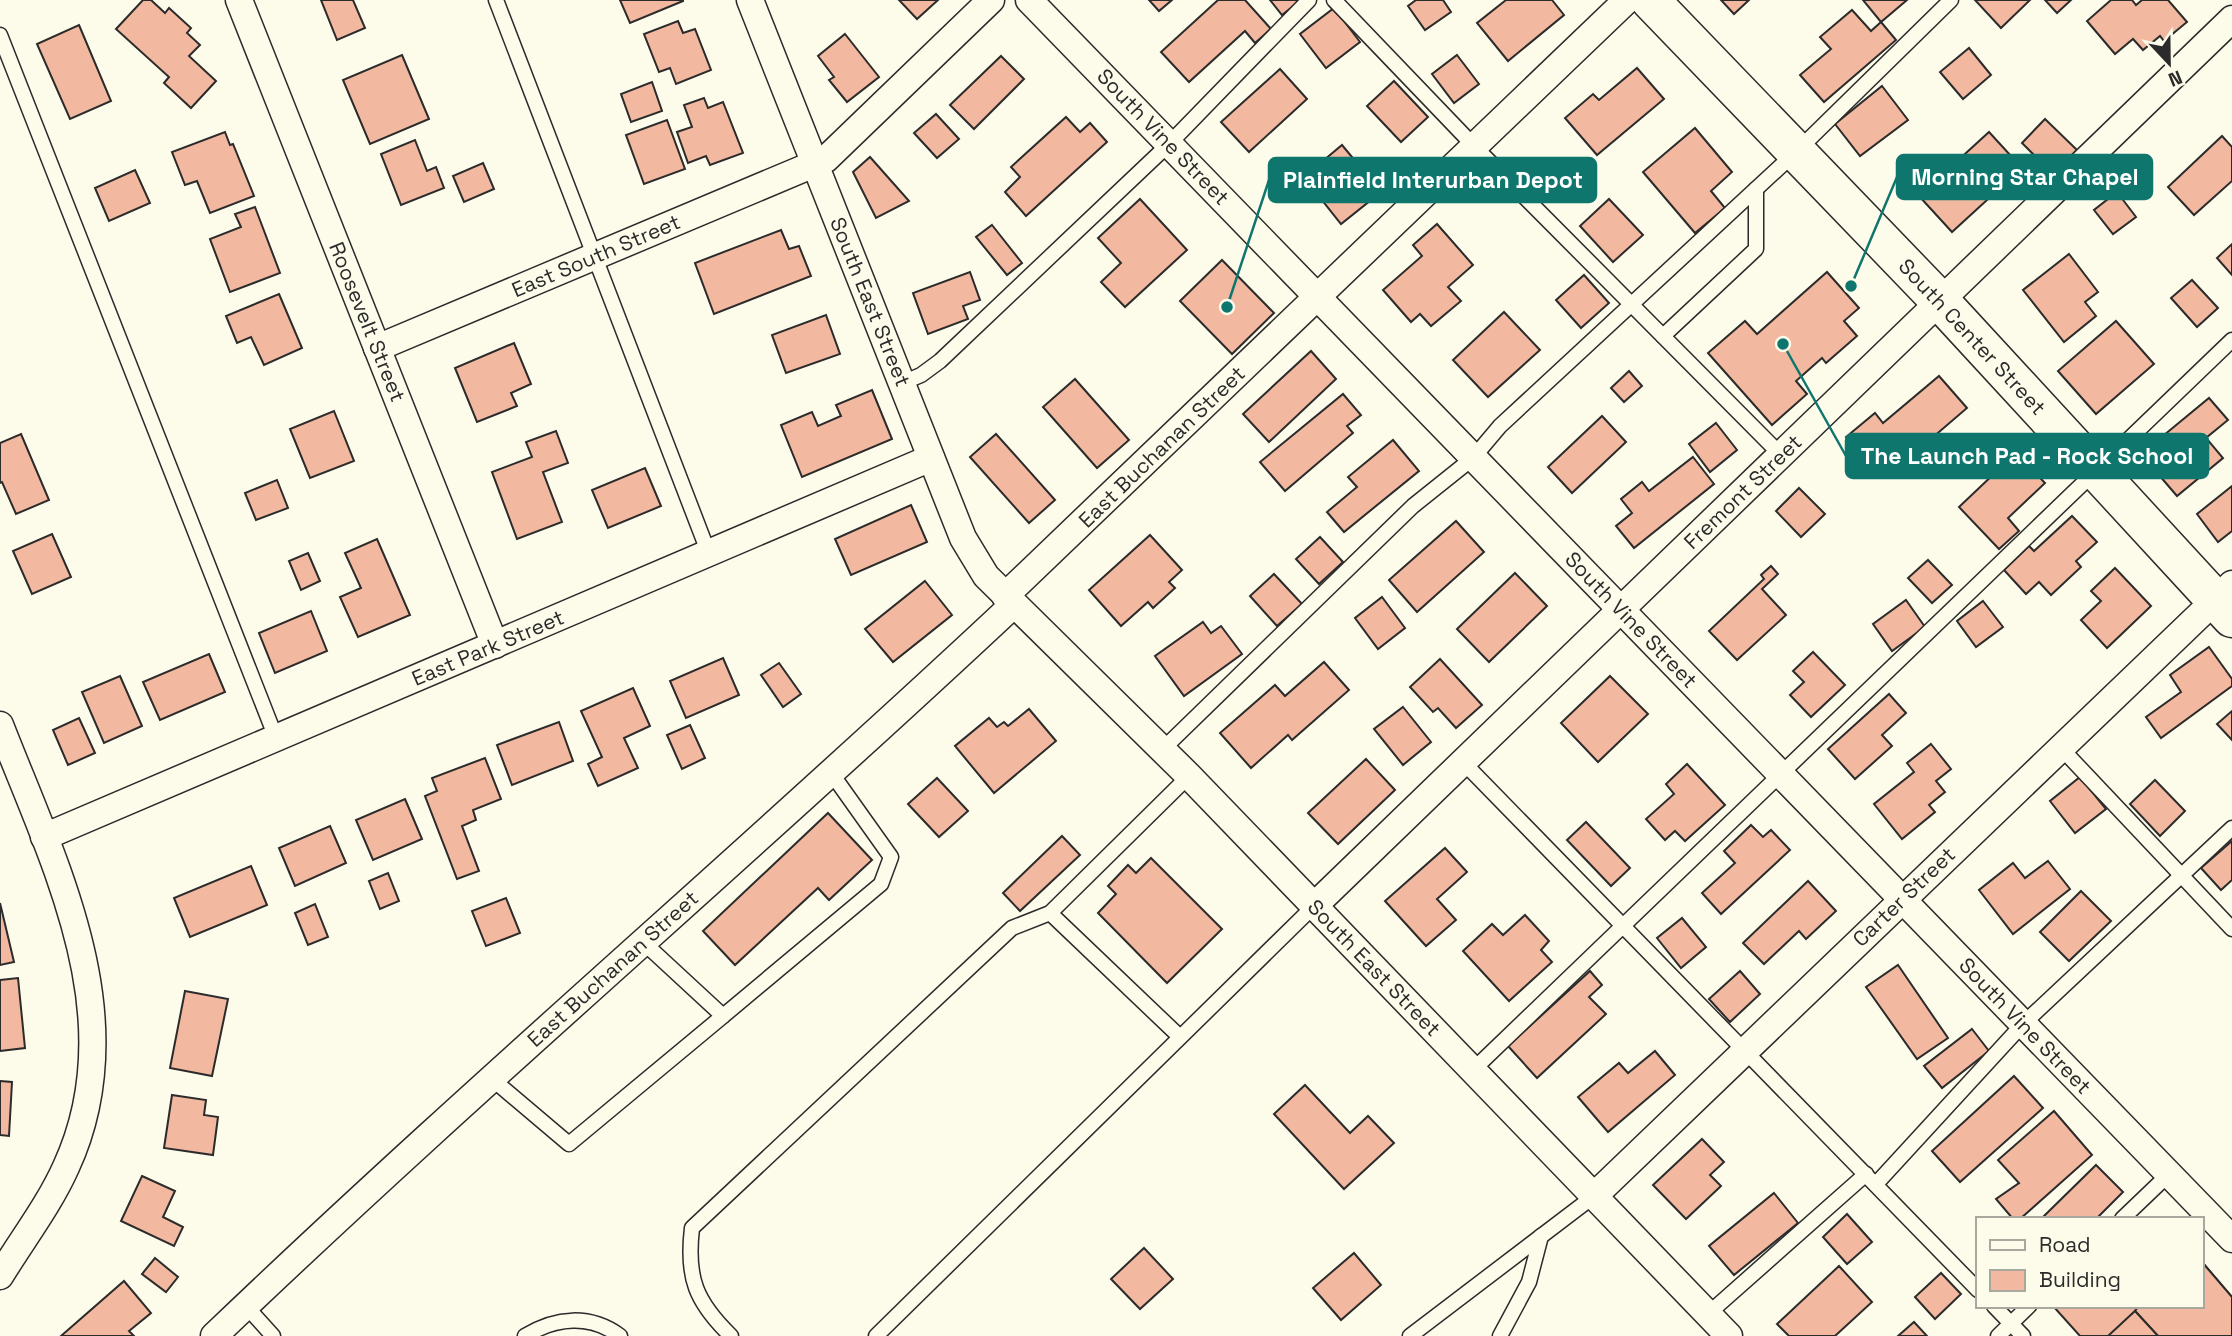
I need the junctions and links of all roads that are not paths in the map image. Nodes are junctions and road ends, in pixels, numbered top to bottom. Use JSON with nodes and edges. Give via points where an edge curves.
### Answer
{"nodes":[{"id":1,"x":239,"y":0,"type":"edge"},
{"id":2,"x":496,"y":0,"type":"edge"},
{"id":3,"x":750,"y":0,"type":"edge"},
{"id":4,"x":991,"y":0,"type":"edge"},
{"id":5,"x":1029,"y":0,"type":"edge"},
{"id":6,"x":1309,"y":0,"type":"edge"},
{"id":7,"x":1334,"y":0,"type":"edge"},
{"id":8,"x":1627,"y":0,"type":"edge"},
{"id":9,"x":1650,"y":0,"type":"edge"},
{"id":10,"x":1951,"y":0,"type":"edge"},
{"id":11,"x":2232,"y":19,"type":"edge"},
{"id":12,"x":0,"y":35,"type":"edge"},
{"id":13,"x":1169,"y":144,"type":"junction"},
{"id":14,"x":1475,"y":147,"type":"junction"},
{"id":15,"x":1797,"y":151,"type":"junction"},
{"id":16,"x":815,"y":164,"type":"junction"},
{"id":17,"x":1756,"y":189,"type":"junction"},
{"id":18,"x":594,"y":257,"type":"junction"},
{"id":19,"x":1318,"y":298,"type":"junction"},
{"id":20,"x":1940,"y":301,"type":"junction"},
{"id":21,"x":1632,"y":304,"type":"junction"},
{"id":22,"x":1663,"y":336,"type":"junction"},
{"id":23,"x":2232,"y":340,"type":"edge"},
{"id":24,"x":377,"y":348,"type":"junction"},
{"id":25,"x":902,"y":383,"type":"junction"},
{"id":26,"x":1780,"y":455,"type":"junction"},
{"id":27,"x":1473,"y":457,"type":"junction"},
{"id":28,"x":931,"y":458,"type":"junction"},
{"id":29,"x":2097,"y":472,"type":"junction"},
{"id":30,"x":709,"y":554,"type":"junction"},
{"id":31,"x":1009,"y":600,"type":"junction"},
{"id":32,"x":2226,"y":601,"type":"edge"},
{"id":33,"x":1621,"y":610,"type":"junction"},
{"id":34,"x":495,"y":645,"type":"junction"},
{"id":35,"x":0,"y":725,"type":"edge"},
{"id":36,"x":276,"y":738,"type":"junction"},
{"id":37,"x":2060,"y":748,"type":"junction"},
{"id":38,"x":1162,"y":750,"type":"junction"},
{"id":39,"x":1463,"y":762,"type":"junction"},
{"id":40,"x":832,"y":774,"type":"junction"},
{"id":41,"x":1780,"y":774,"type":"junction"},
{"id":42,"x":1189,"y":776,"type":"junction"},
{"id":43,"x":2232,"y":828,"type":"edge"},
{"id":44,"x":44,"y":837,"type":"junction"},
{"id":45,"x":2182,"y":875,"type":"junction"},
{"id":46,"x":1901,"y":898,"type":"junction"},
{"id":47,"x":1314,"y":906,"type":"junction"},
{"id":48,"x":1050,"y":914,"type":"junction"},
{"id":49,"x":1623,"y":924,"type":"junction"},
{"id":50,"x":2232,"y":929,"type":"edge"},
{"id":51,"x":643,"y":942,"type":"junction"},
{"id":52,"x":723,"y":1016,"type":"junction"},
{"id":53,"x":2023,"y":1024,"type":"junction"},
{"id":54,"x":1180,"y":1037,"type":"junction"},
{"id":55,"x":1745,"y":1049,"type":"junction"},
{"id":56,"x":1473,"y":1070,"type":"junction"},
{"id":57,"x":491,"y":1078,"type":"junction"},
{"id":58,"x":2169,"y":1174,"type":"junction"},
{"id":59,"x":1871,"y":1179,"type":"junction"},
{"id":60,"x":1594,"y":1196,"type":"junction"},
{"id":61,"x":2124,"y":1217,"type":"edge"},
{"id":62,"x":1541,"y":1236,"type":"junction"},
{"id":63,"x":2232,"y":1239,"type":"edge"},
{"id":64,"x":0,"y":1276,"type":"edge"},
{"id":65,"x":1976,"y":1288,"type":"edge"},
{"id":66,"x":246,"y":1306,"type":"junction"},
{"id":67,"x":1996,"y":1308,"type":"edge"},
{"id":68,"x":2027,"y":1308,"type":"edge"},
{"id":69,"x":1708,"y":1314,"type":"junction"},
{"id":70,"x":2011,"y":1323,"type":"junction"},
{"id":71,"x":219,"y":1335,"type":"edge"},
{"id":72,"x":273,"y":1336,"type":"edge"},
{"id":73,"x":525,"y":1336,"type":"edge"},
{"id":74,"x":620,"y":1336,"type":"edge"},
{"id":75,"x":731,"y":1336,"type":"edge"},
{"id":76,"x":876,"y":1336,"type":"edge"},
{"id":77,"x":1410,"y":1336,"type":"edge"},
{"id":78,"x":1500,"y":1336,"type":"edge"},
{"id":79,"x":1729,"y":1336,"type":"edge"},
{"id":80,"x":1998,"y":1336,"type":"edge"},
{"id":81,"x":2023,"y":1336,"type":"edge"}],
"edges":[{"from":1,"to":24,"type":"street","name":"Roosevelt Street"},
{"from":2,"to":18,"type":"lane"},
{"from":3,"to":16,"type":"street","name":"South East Street"},
{"from":4,"to":16,"type":"street","name":"East South Street","via":[[826,159]]},
{"from":5,"to":13,"type":"street","name":"South Vine Street"},
{"from":6,"to":13,"type":"lane"},
{"from":7,"to":14,"type":"lane"},
{"from":8,"to":14,"type":"street","name":"East Buchanan Street"},
{"from":9,"to":15,"type":"main road","name":"South Center Street"},
{"from":10,"to":15,"type":"lane"},
{"from":11,"to":20,"type":"street","name":"Fremont Street"},
{"from":12,"to":36,"type":"lane"},
{"from":13,"to":19,"type":"street","name":"South Vine Street"},
{"from":13,"to":25,"type":"lane","via":[[940,361]]},
{"from":14,"to":19,"type":"street","name":"East Buchanan Street"},
{"from":14,"to":21,"type":"lane"},
{"from":15,"to":17,"type":"lane"},
{"from":15,"to":20,"type":"main road","name":"South Center Street"},
{"from":16,"to":18,"type":"street","name":"East South Street"},
{"from":16,"to":25,"type":"street","name":"South East Street"},
{"from":17,"to":21,"type":"lane"},
{"from":17,"to":22,"type":"lane","via":[[1756,249]]},
{"from":18,"to":24,"type":"street","name":"East South Street"},
{"from":18,"to":30,"type":"lane"},
{"from":19,"to":27,"type":"street","name":"South Vine Street"},
{"from":19,"to":31,"type":"street","name":"East Buchanan Street"},
{"from":20,"to":26,"type":"street","name":"Fremont Street"},
{"from":20,"to":29,"type":"main road","name":"South Center Street"},
{"from":21,"to":22,"type":"lane"},
{"from":21,"to":27,"type":"lane","via":[[1500,426]]},
{"from":22,"to":26,"type":"lane"},
{"from":23,"to":29,"type":"lane"},
{"from":24,"to":34,"type":"street","name":"Roosevelt Street"},
{"from":25,"to":28,"type":"street","name":"South East Street"},
{"from":26,"to":33,"type":"street","name":"Fremont Street"},
{"from":27,"to":33,"type":"street","name":"South Vine Street"},
{"from":27,"to":38,"type":"lane","via":[[1413,506]]},
{"from":28,"to":30,"type":"street","name":"East Park Street"},
{"from":28,"to":31,"type":"street","name":"South East Street","via":[[963,538],[986,576]]},
{"from":29,"to":32,"type":"main road","name":"South Center Street"},
{"from":29,"to":41,"type":"lane"},
{"from":30,"to":34,"type":"street","name":"East Park Street"},
{"from":31,"to":38,"type":"street","name":"South East Street"},
{"from":31,"to":40,"type":"street","name":"East Buchanan Street"},
{"from":32,"to":37,"type":"street","name":"Carter Street"},
{"from":33,"to":39,"type":"street","name":"Fremont Street"},
{"from":33,"to":41,"type":"street","name":"South Vine Street"},
{"from":34,"to":36,"type":"street","name":"East Park Street"},
{"from":35,"to":44,"type":"street"},
{"from":36,"to":44,"type":"street","name":"East Park Street"},
{"from":37,"to":45,"type":"lane"},
{"from":37,"to":46,"type":"street","name":"Carter Street"},
{"from":38,"to":42,"type":"street","name":"South East Street"},
{"from":39,"to":47,"type":"street","name":"Fremont Street"},
{"from":39,"to":49,"type":"lane"},
{"from":40,"to":51,"type":"street","name":"East Buchanan Street"},
{"from":40,"to":52,"type":"lane","via":[[891,858],[881,884]]},
{"from":41,"to":46,"type":"street","name":"South Vine Street"},
{"from":41,"to":49,"type":"lane"},
{"from":42,"to":47,"type":"street","name":"South East Street"},
{"from":42,"to":48,"type":"lane"},
{"from":43,"to":45,"type":"lane"},
{"from":44,"to":64,"type":"street","via":[[85,957],[92,1017],[91,1070],[67,1166]]},
{"from":45,"to":50,"type":"lane"},
{"from":45,"to":53,"type":"lane"},
{"from":46,"to":53,"type":"street","name":"South Vine Street"},
{"from":46,"to":55,"type":"street","name":"Carter Street"},
{"from":47,"to":54,"type":"lane"},
{"from":47,"to":56,"type":"street","name":"South East Street"},
{"from":48,"to":54,"type":"lane"},
{"from":48,"to":75,"type":"lane","via":[[1012,928],[692,1228],[689,1251],[695,1290],[707,1312]]},
{"from":49,"to":55,"type":"lane"},
{"from":49,"to":56,"type":"lane"},
{"from":51,"to":52,"type":"lane"},
{"from":51,"to":57,"type":"street","name":"East Buchanan Street"},
{"from":52,"to":57,"type":"lane","via":[[569,1144]]},
{"from":53,"to":58,"type":"street","name":"South Vine Street"},
{"from":53,"to":59,"type":"lane"},
{"from":54,"to":76,"type":"lane"},
{"from":55,"to":59,"type":"lane"},
{"from":55,"to":60,"type":"street","name":"Carter Street"},
{"from":56,"to":60,"type":"street","name":"South East Street"},
{"from":57,"to":66,"type":"street","name":"East Buchanan Street"},
{"from":58,"to":61,"type":"lane"},
{"from":58,"to":63,"type":"street","name":"South Vine Street"},
{"from":59,"to":65,"type":"lane"},
{"from":59,"to":69,"type":"lane"},
{"from":60,"to":62,"type":"lane"},
{"from":60,"to":69,"type":"street","name":"South East Street"},
{"from":62,"to":77,"type":"lane"},
{"from":62,"to":78,"type":"lane","via":[[1529,1282]]},
{"from":66,"to":71,"type":"street","name":"East Buchanan Street"},
{"from":66,"to":72,"type":"lane"},
{"from":67,"to":70,"type":"lane"},
{"from":68,"to":70,"type":"lane"},
{"from":69,"to":79,"type":"street","name":"South East Street"},
{"from":70,"to":80,"type":"lane"},
{"from":70,"to":81,"type":"lane"},
{"from":73,"to":74,"type":"lane","via":[[572,1319],[605,1325]]}]}
